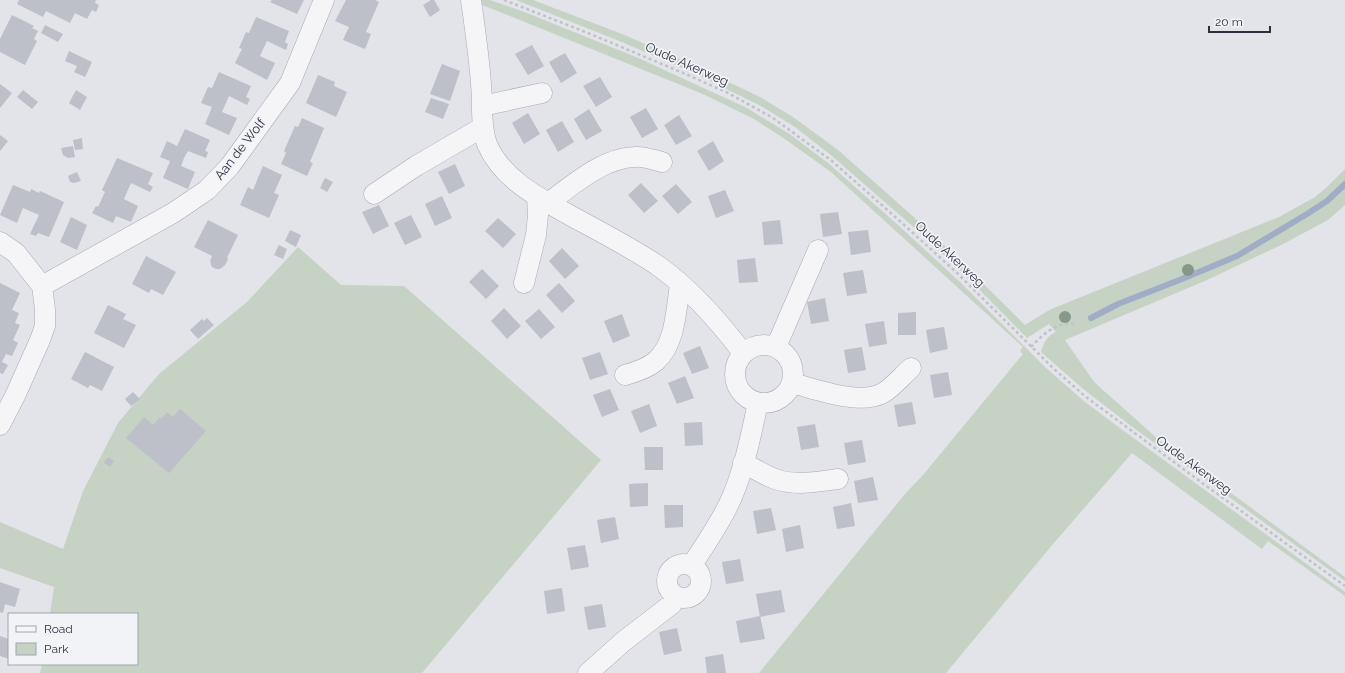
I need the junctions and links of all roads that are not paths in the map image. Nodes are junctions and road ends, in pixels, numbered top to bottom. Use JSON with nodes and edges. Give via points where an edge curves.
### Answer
{"nodes":[{"id":1,"x":324,"y":0,"type":"edge"},
{"id":2,"x":471,"y":0,"type":"edge"},
{"id":3,"x":542,"y":93,"type":"dead end"},
{"id":4,"x":482,"y":106,"type":"junction"},
{"id":5,"x":483,"y":127,"type":"junction"},
{"id":6,"x":662,"y":162,"type":"dead end"},
{"id":7,"x":374,"y":194,"type":"dead end"},
{"id":8,"x":543,"y":200,"type":"junction"},
{"id":9,"x":0,"y":242,"type":"edge"},
{"id":10,"x":818,"y":250,"type":"dead end"},
{"id":11,"x":524,"y":283,"type":"dead end"},
{"id":12,"x":680,"y":285,"type":"junction"},
{"id":13,"x":42,"y":286,"type":"junction"},
{"id":14,"x":776,"y":347,"type":"junction"},
{"id":15,"x":743,"y":353,"type":"junction"},
{"id":16,"x":911,"y":368,"type":"dead end"},
{"id":17,"x":625,"y":375,"type":"dead end"},
{"id":18,"x":792,"y":383,"type":"junction"},
{"id":19,"x":7,"y":393,"type":"edge"},
{"id":20,"x":758,"y":403,"type":"junction"},
{"id":21,"x":0,"y":425,"type":"edge"},
{"id":22,"x":744,"y":463,"type":"junction"},
{"id":23,"x":838,"y":479,"type":"dead end"},
{"id":24,"x":588,"y":673,"type":"edge"}],
"edges":[{"from":1,"to":13,"type":"street","name":"Aan de Wolf","via":[[290,83],[230,166],[208,190],[173,213]]},
{"from":2,"to":4,"type":"street","via":[[478,45]]},
{"from":3,"to":4,"type":"street"},
{"from":4,"to":5,"type":"street"},
{"from":5,"to":7,"type":"street"},
{"from":5,"to":8,"type":"street","via":[[487,143],[496,160],[509,175]]},
{"from":6,"to":8,"type":"street","via":[[636,157],[612,162]]},
{"from":8,"to":11,"type":"street"},
{"from":8,"to":12,"type":"street","via":[[657,265]]},
{"from":9,"to":13,"type":"street","via":[[16,253]]},
{"from":10,"to":14,"type":"street"},
{"from":12,"to":15,"type":"street","via":[[700,301]]},
{"from":12,"to":17,"type":"street","via":[[674,326],[665,351],[645,368]]},
{"from":13,"to":19,"type":"street","via":[[45,326],[40,340]]},
{"from":14,"to":15,"type":"street","via":[[758,345]]},
{"from":14,"to":18,"type":"street","via":[[783,352],[792,366]]},
{"from":15,"to":20,"type":"street","via":[[735,369],[736,382],[743,394]]},
{"from":16,"to":18,"type":"street","via":[[882,393],[871,397],[841,395]]},
{"from":18,"to":20,"type":"street","via":[[783,397],[767,403]]},
{"from":19,"to":21,"type":"street"},
{"from":20,"to":22,"type":"street"},
{"from":22,"to":23,"type":"street","via":[[775,479],[788,482]]},
{"from":22,"to":24,"type":"street","via":[[725,512],[692,565],[679,564],[669,573],[668,586],[675,596],[672,604]]}]}
